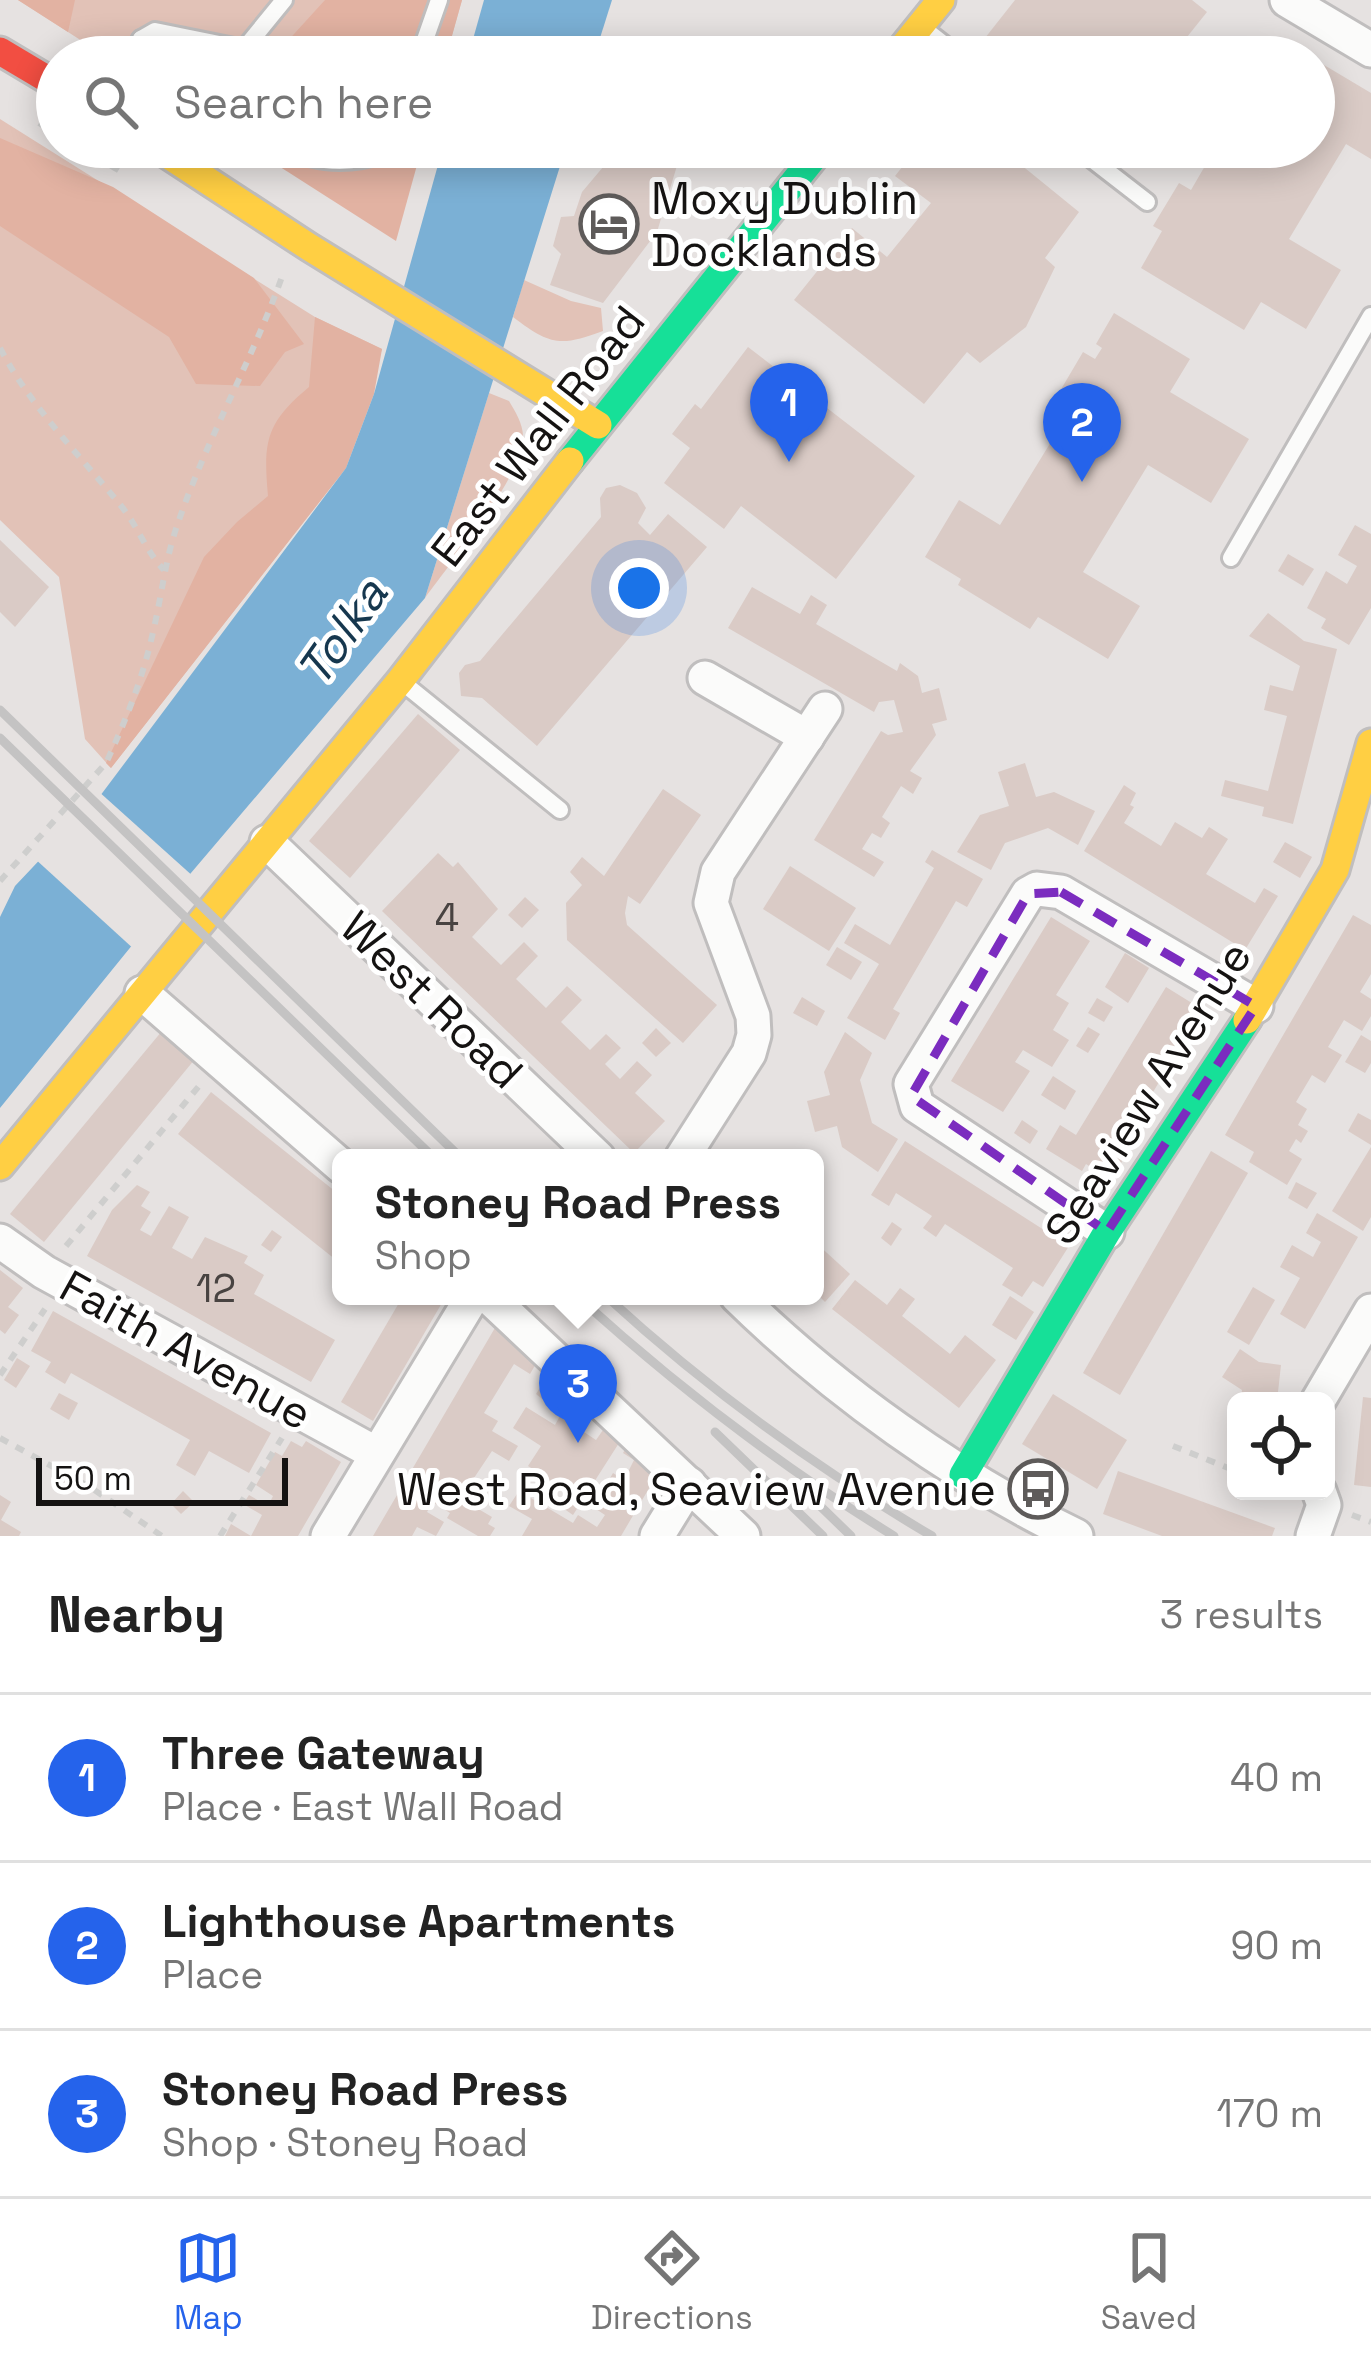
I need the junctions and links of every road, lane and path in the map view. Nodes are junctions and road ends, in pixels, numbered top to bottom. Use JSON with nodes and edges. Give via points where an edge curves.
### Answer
{"nodes":[{"id":1,"x":284,"y":0,"type":"edge"},
{"id":2,"x":439,"y":0,"type":"edge"},
{"id":3,"x":941,"y":0,"type":"edge"},
{"id":4,"x":1286,"y":0,"type":"edge"},
{"id":5,"x":920,"y":26,"type":"junction"},
{"id":6,"x":146,"y":36,"type":"edge"},
{"id":7,"x":180,"y":36,"type":"edge"},
{"id":8,"x":255,"y":36,"type":"edge"},
{"id":9,"x":426,"y":36,"type":"edge"},
{"id":10,"x":912,"y":36,"type":"edge"},
{"id":11,"x":933,"y":36,"type":"edge"},
{"id":12,"x":1371,"y":50,"type":"edge"},
{"id":13,"x":0,"y":51,"type":"edge"},
{"id":14,"x":36,"y":73,"type":"edge"},
{"id":15,"x":187,"y":168,"type":"edge"},
{"id":16,"x":805,"y":168,"type":"edge"},
{"id":17,"x":1103,"y":168,"type":"edge"},
{"id":18,"x":1147,"y":202,"type":"dead end"},
{"id":19,"x":285,"y":268,"type":"dead end"},
{"id":20,"x":1371,"y":316,"type":"edge"},
{"id":21,"x":0,"y":348,"type":"edge"},
{"id":22,"x":598,"y":424,"type":"junction"},
{"id":23,"x":1231,"y":558,"type":"dead end"},
{"id":24,"x":164,"y":570,"type":"junction"},
{"id":25,"x":705,"y":678,"type":"dead end"},
{"id":26,"x":400,"y":681,"type":"junction"},
{"id":27,"x":1371,"y":743,"type":"edge"},
{"id":28,"x":560,"y":810,"type":"dead end"},
{"id":29,"x":267,"y":842,"type":"junction"},
{"id":30,"x":0,"y":881,"type":"edge"},
{"id":31,"x":142,"y":993,"type":"junction"},
{"id":32,"x":1256,"y":1006,"type":"junction"},
{"id":33,"x":220,"y":1060,"type":"junction"},
{"id":34,"x":589,"y":1149,"type":"edge"},
{"id":35,"x":688,"y":1149,"type":"edge"},
{"id":36,"x":332,"y":1158,"type":"edge"},
{"id":37,"x":0,"y":1166,"type":"edge"},
{"id":38,"x":1107,"y":1232,"type":"junction"},
{"id":39,"x":0,"y":1241,"type":"edge"},
{"id":40,"x":53,"y":1277,"type":"junction"},
{"id":41,"x":467,"y":1305,"type":"edge"},
{"id":42,"x":498,"y":1305,"type":"edge"},
{"id":43,"x":748,"y":1305,"type":"edge"},
{"id":44,"x":1371,"y":1311,"type":"edge"},
{"id":45,"x":0,"y":1375,"type":"edge"},
{"id":46,"x":1323,"y":1392,"type":"edge"},
{"id":47,"x":298,"y":1412,"type":"junction"},
{"id":48,"x":0,"y":1438,"type":"edge"},
{"id":49,"x":1173,"y":1446,"type":"dead end"},
{"id":50,"x":375,"y":1453,"type":"junction"},
{"id":51,"x":1227,"y":1467,"type":"edge"},
{"id":52,"x":963,"y":1474,"type":"junction"},
{"id":53,"x":688,"y":1484,"type":"junction"},
{"id":54,"x":1322,"y":1500,"type":"edge"},
{"id":55,"x":162,"y":1536,"type":"edge"},
{"id":56,"x":220,"y":1536,"type":"edge"},
{"id":57,"x":328,"y":1536,"type":"edge"},
{"id":58,"x":657,"y":1536,"type":"edge"},
{"id":59,"x":743,"y":1536,"type":"edge"},
{"id":60,"x":1076,"y":1536,"type":"edge"},
{"id":61,"x":1313,"y":1536,"type":"edge"}],
"edges":[{"from":1,"to":8,"type":"lane"},
{"from":2,"to":9,"type":"lane"},
{"from":3,"to":5,"type":"main road"},
{"from":4,"to":12,"type":"street"},
{"from":5,"to":10,"type":"main road"},
{"from":5,"to":11,"type":"lane"},
{"from":6,"to":7,"type":"lane"},
{"from":13,"to":14,"type":"main road"},
{"from":15,"to":22,"type":"main road"},
{"from":16,"to":22,"type":"main road","name":"East Wall Road"},
{"from":17,"to":18,"type":"lane"},
{"from":19,"to":24,"type":"path","via":[[188,491]]},
{"from":20,"to":23,"type":"lane"},
{"from":21,"to":24,"type":"path","via":[[50,426]]},
{"from":22,"to":26,"type":"main road","name":"East Wall Road"},
{"from":24,"to":30,"type":"path","via":[[134,703],[106,763]]},
{"from":25,"to":35,"type":"street","via":[[816,723],[713,887],[711,903],[754,1035]]},
{"from":26,"to":28,"type":"lane"},
{"from":26,"to":29,"type":"main road","name":"East Wall Road"},
{"from":27,"to":32,"type":"main road","name":"Seaview Avenue","via":[[1335,870]]},
{"from":29,"to":31,"type":"main road","name":"East Wall Road"},
{"from":29,"to":34,"type":"street","name":"West Road"},
{"from":31,"to":33,"type":"street"},
{"from":31,"to":37,"type":"main road","name":"East Wall Road"},
{"from":32,"to":38,"type":"main road","name":"Seaview Avenue"},
{"from":32,"to":38,"type":"street","via":[[1061,892],[1028,894],[910,1084],[911,1096]]},
{"from":33,"to":36,"type":"street"},
{"from":33,"to":40,"type":"path"},
{"from":38,"to":52,"type":"main road","name":"Seaview Avenue"},
{"from":39,"to":40,"type":"street","name":"Faith Avenue"},
{"from":40,"to":45,"type":"path"},
{"from":40,"to":47,"type":"street","name":"Faith Avenue"},
{"from":41,"to":50,"type":"street"},
{"from":42,"to":53,"type":"street"},
{"from":43,"to":52,"type":"street"},
{"from":44,"to":46,"type":"street"},
{"from":47,"to":50,"type":"street","name":"Faith Avenue"},
{"from":47,"to":56,"type":"path"},
{"from":48,"to":55,"type":"path"},
{"from":49,"to":51,"type":"path"},
{"from":50,"to":57,"type":"street"},
{"from":52,"to":60,"type":"street"},
{"from":53,"to":58,"type":"street"},
{"from":53,"to":59,"type":"street"},
{"from":54,"to":61,"type":"street"}]}
